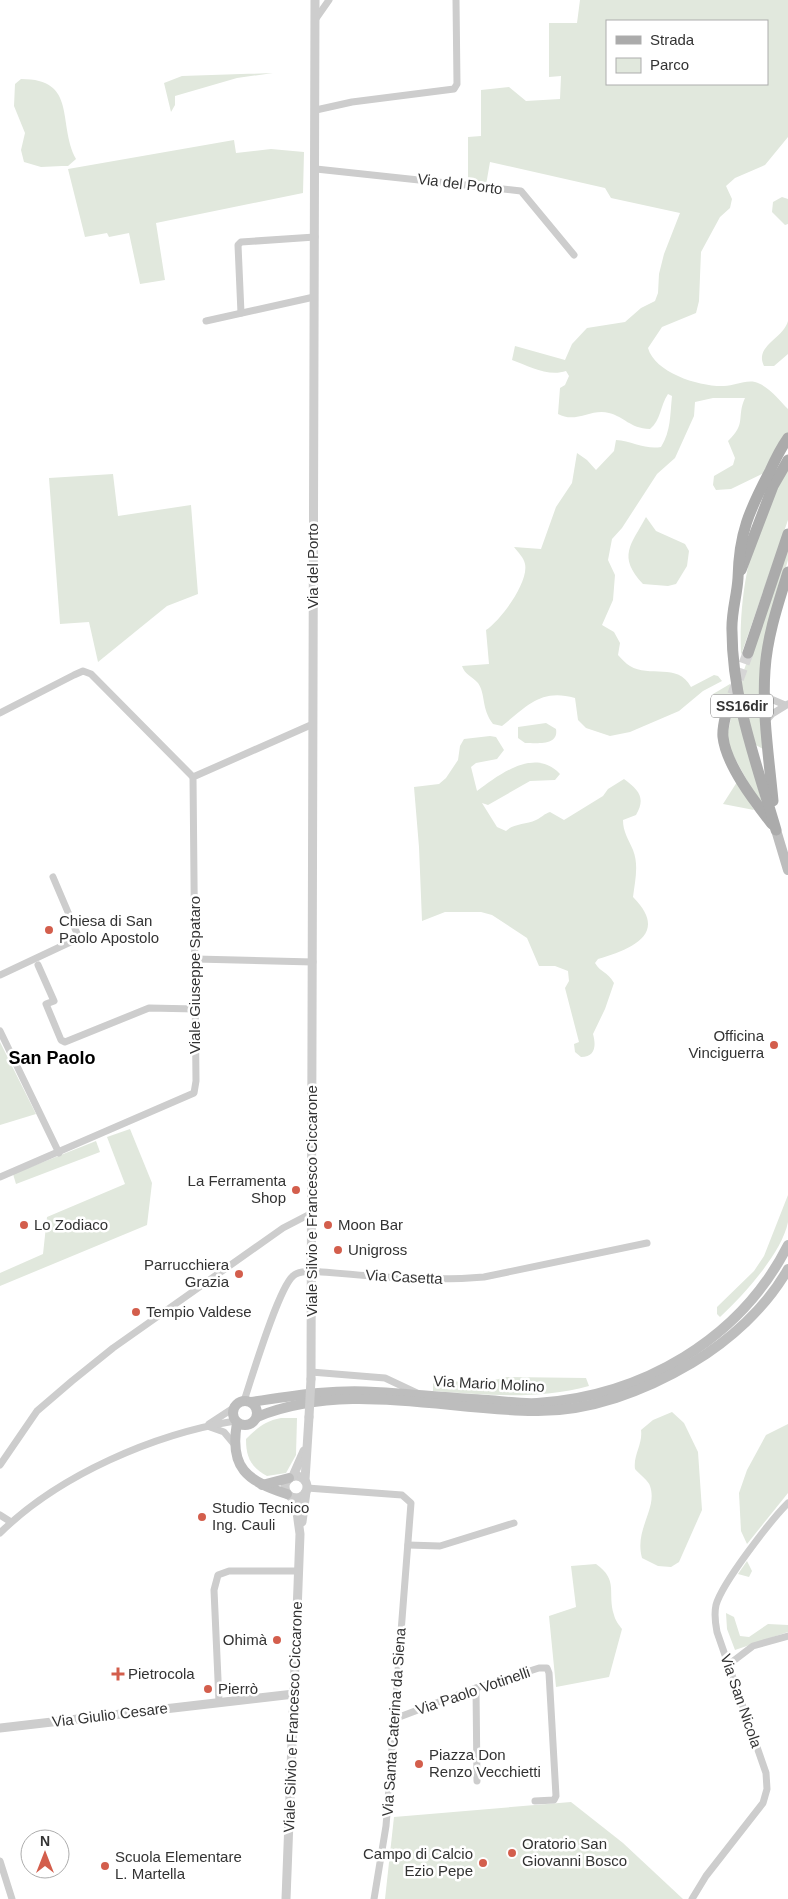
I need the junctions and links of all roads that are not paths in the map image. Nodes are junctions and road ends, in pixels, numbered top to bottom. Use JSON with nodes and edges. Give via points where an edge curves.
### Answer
{"nodes":[{"id":1,"x":315,"y":0,"type":"edge"},
{"id":2,"x":329,"y":0,"type":"edge"},
{"id":3,"x":456,"y":0,"type":"edge"},
{"id":4,"x":316,"y":20,"type":"junction"},
{"id":5,"x":316,"y":110,"type":"junction"},
{"id":6,"x":316,"y":169,"type":"junction"},
{"id":7,"x":315,"y":237,"type":"junction"},
{"id":8,"x":574,"y":256,"type":"dead end"},
{"id":9,"x":314,"y":297,"type":"junction"},
{"id":10,"x":241,"y":313,"type":"junction"},
{"id":11,"x":206,"y":321,"type":"dead end"},
{"id":12,"x":788,"y":438,"type":"edge"},
{"id":13,"x":788,"y":460,"type":"edge"},
{"id":14,"x":788,"y":534,"type":"edge"},
{"id":15,"x":788,"y":572,"type":"edge"},
{"id":16,"x":738,"y":579,"type":"junction"},
{"id":17,"x":748,"y":653,"type":"tunnel mouth"},
{"id":18,"x":764,"y":692,"type":"junction"},
{"id":19,"x":786,"y":705,"type":"edge"},
{"id":20,"x":727,"y":710,"type":"tunnel mouth"},
{"id":21,"x":0,"y":713,"type":"edge"},
{"id":22,"x":766,"y":721,"type":"junction"},
{"id":23,"x":313,"y":724,"type":"junction"},
{"id":24,"x":193,"y":777,"type":"junction"},
{"id":25,"x":776,"y":830,"type":"junction"},
{"id":26,"x":788,"y":851,"type":"edge"},
{"id":27,"x":788,"y":870,"type":"edge"},
{"id":28,"x":53,"y":877,"type":"dead end"},
{"id":29,"x":196,"y":959,"type":"junction"},
{"id":30,"x":313,"y":962,"type":"junction"},
{"id":31,"x":38,"y":965,"type":"dead end"},
{"id":32,"x":0,"y":975,"type":"edge"},
{"id":33,"x":196,"y":1009,"type":"junction"},
{"id":34,"x":0,"y":1031,"type":"edge"},
{"id":35,"x":59,"y":1153,"type":"junction"},
{"id":36,"x":0,"y":1177,"type":"edge"},
{"id":37,"x":310,"y":1214,"type":"junction"},
{"id":38,"x":647,"y":1243,"type":"dead end"},
{"id":39,"x":788,"y":1245,"type":"edge"},
{"id":40,"x":788,"y":1269,"type":"edge"},
{"id":41,"x":312,"y":1271,"type":"junction"},
{"id":42,"x":311,"y":1375,"type":"junction"},
{"id":43,"x":421,"y":1396,"type":"junction"},
{"id":44,"x":243,"y":1403,"type":"junction"},
{"id":45,"x":254,"y":1421,"type":"junction"},
{"id":46,"x":236,"y":1422,"type":"junction"},
{"id":47,"x":207,"y":1426,"type":"junction"},
{"id":48,"x":307,"y":1439,"type":"junction"},
{"id":49,"x":236,"y":1449,"type":"junction"},
{"id":50,"x":0,"y":1465,"type":"edge"},
{"id":51,"x":291,"y":1477,"type":"junction"},
{"id":52,"x":262,"y":1484,"type":"junction"},
{"id":53,"x":306,"y":1487,"type":"junction"},
{"id":54,"x":291,"y":1496,"type":"junction"},
{"id":55,"x":788,"y":1503,"type":"edge"},
{"id":56,"x":0,"y":1515,"type":"edge"},
{"id":57,"x":11,"y":1522,"type":"junction"},
{"id":58,"x":514,"y":1523,"type":"dead end"},
{"id":59,"x":0,"y":1533,"type":"edge"},
{"id":60,"x":300,"y":1534,"type":"junction"},
{"id":61,"x":408,"y":1545,"type":"junction"},
{"id":62,"x":298,"y":1571,"type":"junction"},
{"id":63,"x":788,"y":1636,"type":"edge"},
{"id":64,"x":728,"y":1665,"type":"junction"},
{"id":65,"x":476,"y":1688,"type":"junction"},
{"id":66,"x":294,"y":1694,"type":"junction"},
{"id":67,"x":219,"y":1702,"type":"junction"},
{"id":68,"x":394,"y":1719,"type":"junction"},
{"id":69,"x":0,"y":1728,"type":"edge"},
{"id":70,"x":477,"y":1781,"type":"dead end"},
{"id":71,"x":535,"y":1801,"type":"dead end"},
{"id":72,"x":0,"y":1861,"type":"edge"},
{"id":73,"x":12,"y":1899,"type":"edge"},
{"id":74,"x":286,"y":1899,"type":"edge"},
{"id":75,"x":374,"y":1899,"type":"edge"},
{"id":76,"x":692,"y":1899,"type":"edge"}],
"edges":[{"from":1,"to":4,"type":"street","name":"Via del Porto"},
{"from":2,"to":4,"type":"street"},
{"from":3,"to":5,"type":"street","via":[[457,84],[454,89]]},
{"from":4,"to":5,"type":"street","name":"Via del Porto"},
{"from":5,"to":6,"type":"street","name":"Via del Porto"},
{"from":6,"to":7,"type":"street","name":"Via del Porto"},
{"from":6,"to":8,"type":"street","name":"Via del Porto","via":[[521,191]]},
{"from":7,"to":9,"type":"street","name":"Via del Porto"},
{"from":7,"to":10,"type":"street","via":[[241,242],[238,245]]},
{"from":9,"to":10,"type":"street"},
{"from":9,"to":23,"type":"street","name":"Via del Porto"},
{"from":10,"to":11,"type":"street"},
{"from":12,"to":16,"type":"main road","via":[[746,521],[737,563]]},
{"from":13,"to":16,"type":"main road","via":[[770,494]]},
{"from":14,"to":17,"type":"main road"},
{"from":15,"to":18,"type":"main road","number":"SS16dir","via":[[768,648]]},
{"from":16,"to":25,"type":"main road","number":"SS16dir","via":[[731,630],[734,664],[744,717]]},
{"from":18,"to":19,"type":"street"},
{"from":18,"to":22,"type":"main road","number":"SS16dir"},
{"from":19,"to":22,"type":"street"},
{"from":20,"to":25,"type":"main road","number":"SS16dir","via":[[723,735],[725,750],[754,801]]},
{"from":21,"to":24,"type":"street","via":[[83,671],[91,674]]},
{"from":22,"to":25,"type":"main road","number":"SS16dir"},
{"from":23,"to":24,"type":"street"},
{"from":23,"to":30,"type":"street","name":"Via del Porto"},
{"from":24,"to":29,"type":"street","name":"Viale Giuseppe Spataro"},
{"from":25,"to":26,"type":"main road","number":"SS16dir"},
{"from":25,"to":27,"type":"main road","number":"SS16dir"},
{"from":28,"to":32,"type":"street","via":[[79,938]]},
{"from":29,"to":30,"type":"street"},
{"from":29,"to":33,"type":"street","name":"Viale Giuseppe Spataro"},
{"from":30,"to":37,"type":"street","name":"Viale Silvio e Francesco Ciccarone"},
{"from":31,"to":33,"type":"street","via":[[54,1000],[46,1004],[61,1040],[65,1042],[149,1008]]},
{"from":33,"to":35,"type":"street","name":"Viale Giuseppe Spataro","via":[[194,1093]]},
{"from":34,"to":35,"type":"street"},
{"from":35,"to":36,"type":"street","name":"Viale Giuseppe Spataro"},
{"from":37,"to":41,"type":"street","name":"Viale Silvio e Francesco Ciccarone"},
{"from":37,"to":50,"type":"street","via":[[283,1228],[79,1375],[37,1410]]},
{"from":38,"to":41,"type":"street","name":"Via Casetta","via":[[476,1278],[414,1280]]},
{"from":39,"to":43,"type":"main road","name":"Via Mario Molino","via":[[774,1272],[739,1314],[703,1346],[663,1370],[618,1388],[536,1404]]},
{"from":40,"to":45,"type":"main road","name":"Via Mario Molino","via":[[750,1318],[711,1352],[667,1378],[620,1396],[578,1407],[536,1411],[339,1400],[291,1405]]},
{"from":41,"to":42,"type":"street","name":"Viale Silvio e Francesco Ciccarone"},
{"from":41,"to":44,"type":"street","name":"Via Casetta","via":[[298,1273],[287,1282]]},
{"from":42,"to":43,"type":"street","via":[[385,1378]]},
{"from":42,"to":48,"type":"street","name":"Viale Silvio e Francesco Ciccarone","bridge":true},
{"from":43,"to":44,"type":"main road","name":"Via Mario Molino","via":[[334,1392]]},
{"from":44,"to":45,"type":"main road","via":[[257,1410]]},
{"from":44,"to":46,"type":"main road","via":[[233,1414]]},
{"from":44,"to":47,"type":"street"},
{"from":45,"to":46,"type":"main road","via":[[244,1426]]},
{"from":45,"to":49,"type":"main road"},
{"from":46,"to":47,"type":"street"},
{"from":46,"to":49,"type":"main road"},
{"from":47,"to":49,"type":"street","via":[[230,1436]]},
{"from":47,"to":57,"type":"street","via":[[128,1451],[82,1473]]},
{"from":48,"to":51,"type":"street","name":"Viale Silvio e Francesco Ciccarone","via":[[301,1461]]},
{"from":48,"to":53,"type":"street","name":"Viale Silvio e Francesco Ciccarone"},
{"from":49,"to":52,"type":"main road","via":[[243,1472]]},
{"from":51,"to":52,"type":"main road"},
{"from":51,"to":53,"type":"street","via":[[300,1476]]},
{"from":51,"to":54,"type":"street","via":[[285,1487]]},
{"from":52,"to":54,"type":"main road"},
{"from":53,"to":54,"type":"street","via":[[301,1497]]},
{"from":53,"to":60,"type":"street","name":"Viale Silvio e Francesco Ciccarone"},
{"from":53,"to":61,"type":"street","name":"Via Santa Caterina da Siena","via":[[402,1495],[411,1504]]},
{"from":54,"to":60,"type":"street","name":"Viale Silvio e Francesco Ciccarone"},
{"from":55,"to":64,"type":"street","name":"Via San Nicola","via":[[728,1581],[717,1604],[715,1620]]},
{"from":56,"to":57,"type":"street"},
{"from":57,"to":59,"type":"street"},
{"from":58,"to":61,"type":"street","via":[[440,1546]]},
{"from":60,"to":62,"type":"street","name":"Viale Silvio e Francesco Ciccarone"},
{"from":61,"to":68,"type":"street","name":"Via Santa Caterina da Siena"},
{"from":62,"to":66,"type":"street","name":"Viale Silvio e Francesco Ciccarone"},
{"from":62,"to":67,"type":"street","via":[[229,1571],[218,1575],[214,1590]]},
{"from":63,"to":64,"type":"street","via":[[753,1646]]},
{"from":64,"to":76,"type":"street","name":"Via San Nicola","via":[[766,1773],[767,1789],[759,1809],[706,1876]]},
{"from":65,"to":68,"type":"street","name":"Via Paolo Votinelli"},
{"from":65,"to":70,"type":"street"},
{"from":65,"to":71,"type":"street","name":"Via Paolo Votinelli","via":[[539,1668],[547,1668],[550,1673],[556,1796],[554,1800]]},
{"from":66,"to":67,"type":"street","name":"Via Giulio Cesare"},
{"from":66,"to":74,"type":"street","name":"Viale Silvio e Francesco Ciccarone"},
{"from":67,"to":69,"type":"street","name":"Via Giulio Cesare"},
{"from":68,"to":75,"type":"street","name":"Via Santa Caterina da Siena","via":[[386,1826]]},
{"from":72,"to":73,"type":"street"}]}
